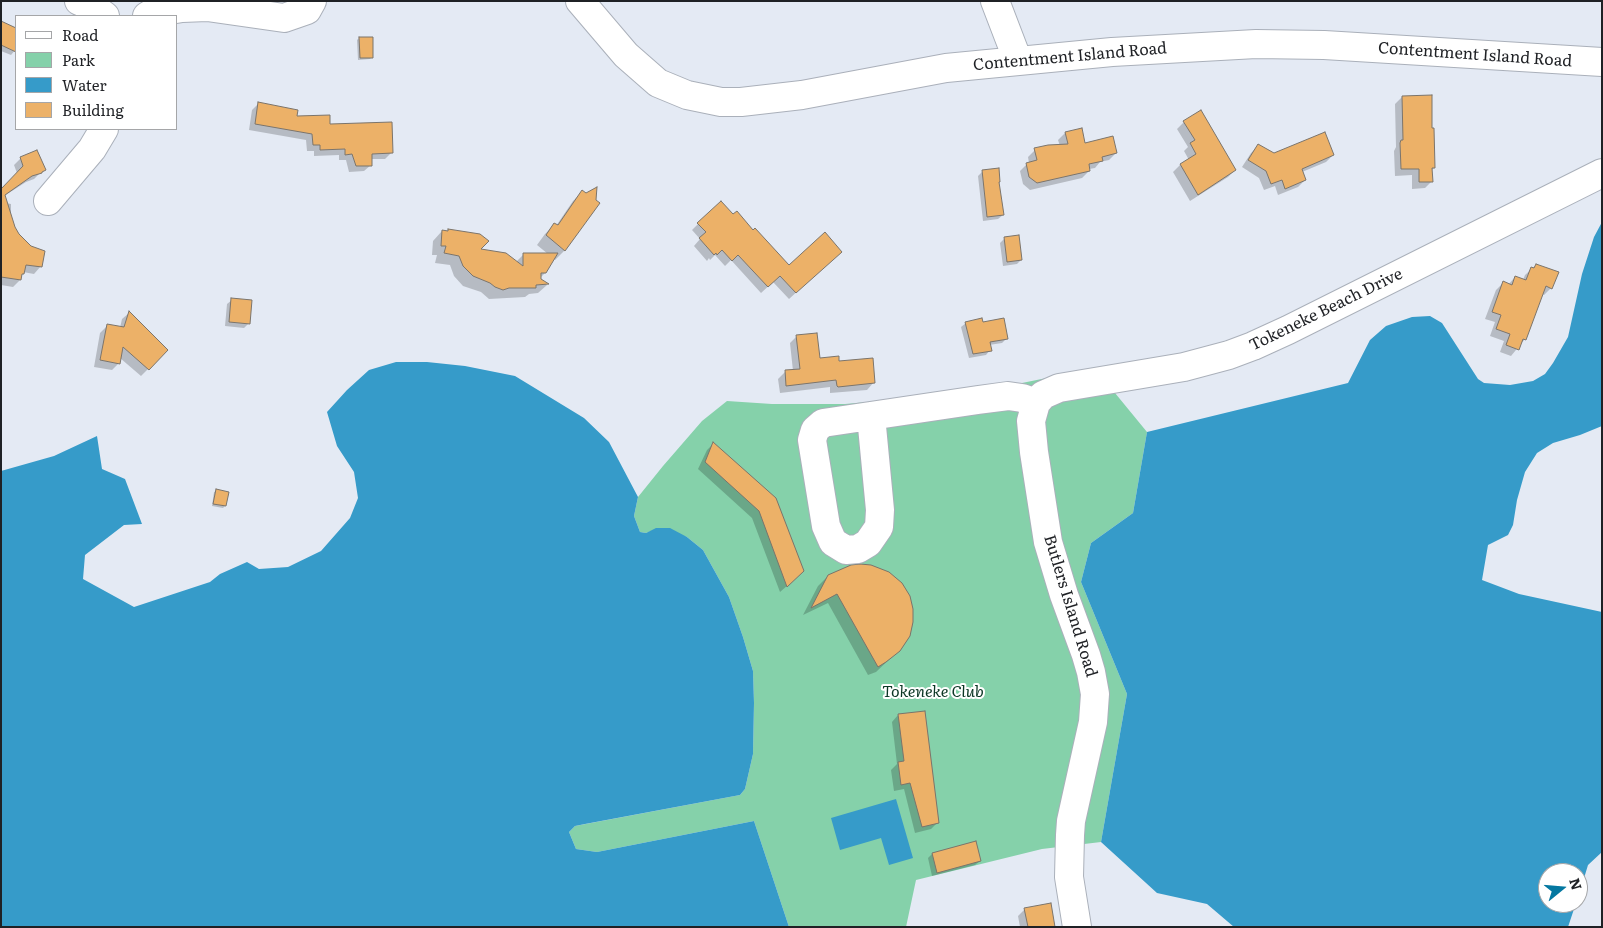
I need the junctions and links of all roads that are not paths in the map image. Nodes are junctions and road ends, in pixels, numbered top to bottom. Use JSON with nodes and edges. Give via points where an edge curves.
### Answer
{"nodes":[{"id":1,"x":79,"y":1,"type":"edge"},
{"id":2,"x":312,"y":1,"type":"edge"},
{"id":3,"x":580,"y":1,"type":"edge"},
{"id":4,"x":996,"y":1,"type":"edge"},
{"id":5,"x":104,"y":15,"type":"edge"},
{"id":6,"x":149,"y":15,"type":"edge"},
{"id":7,"x":1018,"y":61,"type":"junction"},
{"id":8,"x":1602,"y":62,"type":"edge"},
{"id":9,"x":103,"y":130,"type":"edge"},
{"id":10,"x":1602,"y":173,"type":"edge"},
{"id":11,"x":48,"y":201,"type":"dead end"},
{"id":12,"x":1036,"y":403,"type":"junction"},
{"id":13,"x":871,"y":416,"type":"dead end"},
{"id":14,"x":1078,"y":927,"type":"edge"}],
"edges":[{"from":1,"to":5,"type":"street"},
{"from":2,"to":6,"type":"street","via":[[307,10],[284,18],[207,7]]},
{"from":3,"to":7,"type":"street","name":"Contentment Island Road","via":[[626,55],[658,83],[687,95],[721,102],[802,95],[946,68]]},
{"from":4,"to":7,"type":"street"},
{"from":7,"to":8,"type":"street","name":"Contentment Island Road","via":[[1256,44],[1324,45]]},
{"from":9,"to":11,"type":"street","via":[[92,149]]},
{"from":10,"to":12,"type":"street","name":"Tokeneke Beach Drive","via":[[1253,346],[1184,368],[1059,388],[1043,395]]},
{"from":12,"to":13,"type":"street","via":[[1008,396]]},
{"from":12,"to":14,"type":"street","name":"Butlers Island Road","via":[[1031,421],[1048,542],[1086,655],[1095,694],[1093,722],[1070,835],[1069,877]]}]}
